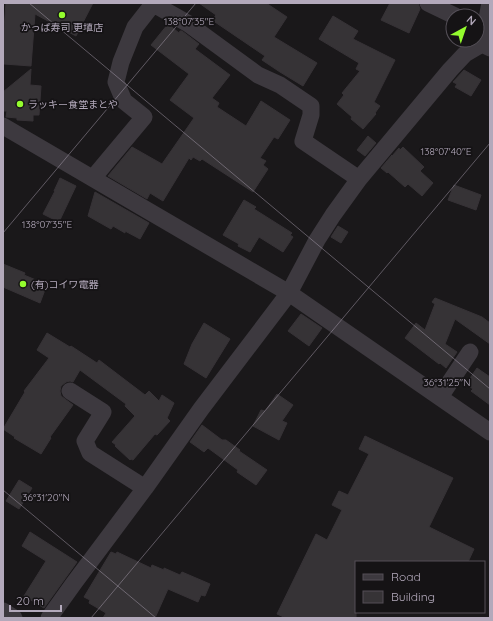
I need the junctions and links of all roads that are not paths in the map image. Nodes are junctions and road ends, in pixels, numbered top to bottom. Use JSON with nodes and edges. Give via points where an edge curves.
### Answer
{"nodes":[{"id":1,"x":428,"y":3,"type":"edge"},
{"id":2,"x":490,"y":3,"type":"edge"},
{"id":3,"x":152,"y":4,"type":"edge"},
{"id":4,"x":445,"y":11,"type":"edge"},
{"id":5,"x":485,"y":27,"type":"edge"},
{"id":6,"x":471,"y":48,"type":"edge"},
{"id":7,"x":3,"y":126,"type":"edge"},
{"id":8,"x":93,"y":178,"type":"junction"},
{"id":9,"x":359,"y":179,"type":"junction"},
{"id":10,"x":289,"y":293,"type":"junction"},
{"id":11,"x":470,"y":352,"type":"dead end"},
{"id":12,"x":70,"y":391,"type":"dead end"},
{"id":13,"x":440,"y":397,"type":"junction"},
{"id":14,"x":490,"y":432,"type":"edge"},
{"id":15,"x":144,"y":488,"type":"junction"},
{"id":16,"x":3,"y":611,"type":"edge"},
{"id":17,"x":14,"y":618,"type":"edge"},
{"id":18,"x":49,"y":618,"type":"edge"}],
"edges":[{"from":1,"to":4,"type":"street"},
{"from":2,"to":5,"type":"street"},
{"from":3,"to":8,"type":"street","via":[[135,27],[116,82],[124,101],[144,117]]},
{"from":3,"to":9,"type":"street","via":[[187,23],[258,75],[280,85],[311,106],[311,115],[303,141]]},
{"from":6,"to":9,"type":"street"},
{"from":7,"to":8,"type":"street"},
{"from":8,"to":10,"type":"street"},
{"from":9,"to":10,"type":"street","via":[[317,240]]},
{"from":10,"to":13,"type":"street"},
{"from":10,"to":15,"type":"street"},
{"from":11,"to":13,"type":"street"},
{"from":12,"to":15,"type":"street","via":[[103,412],[85,441],[90,453]]},
{"from":13,"to":14,"type":"street"},
{"from":15,"to":18,"type":"street"},
{"from":16,"to":17,"type":"street"}]}
